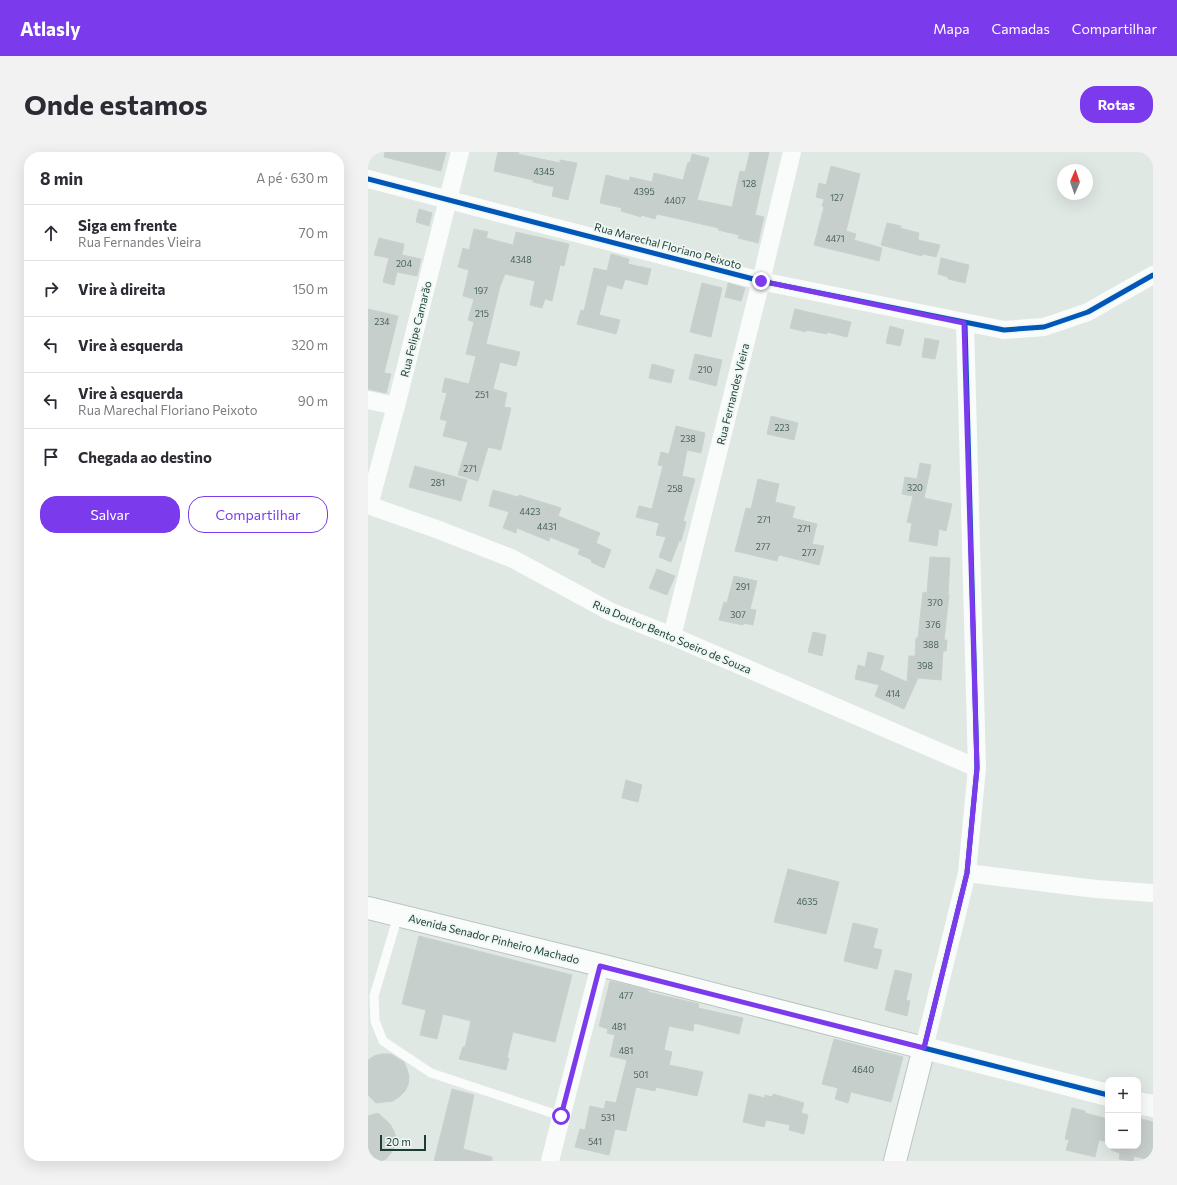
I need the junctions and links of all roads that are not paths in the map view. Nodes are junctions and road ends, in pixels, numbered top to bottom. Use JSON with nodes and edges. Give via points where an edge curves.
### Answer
{"nodes":[{"id":1,"x":460,"y":152,"type":"edge"},
{"id":2,"x":792,"y":152,"type":"edge"},
{"id":3,"x":368,"y":179,"type":"edge"},
{"id":4,"x":449,"y":199,"type":"junction"},
{"id":5,"x":1153,"y":275,"type":"edge"},
{"id":6,"x":761,"y":281,"type":"junction"},
{"id":7,"x":964,"y":323,"type":"junction"},
{"id":8,"x":368,"y":400,"type":"edge"},
{"id":9,"x":396,"y":406,"type":"junction"},
{"id":10,"x":368,"y":505,"type":"edge"},
{"id":11,"x":672,"y":636,"type":"junction"},
{"id":12,"x":977,"y":768,"type":"junction"},
{"id":13,"x":967,"y":873,"type":"junction"},
{"id":14,"x":1153,"y":894,"type":"edge"},
{"id":15,"x":368,"y":908,"type":"edge"},
{"id":16,"x":398,"y":916,"type":"junction"},
{"id":17,"x":600,"y":966,"type":"junction"},
{"id":18,"x":924,"y":1048,"type":"junction"},
{"id":19,"x":1105,"y":1094,"type":"edge"},
{"id":20,"x":1141,"y":1103,"type":"edge"},
{"id":21,"x":1153,"y":1106,"type":"edge"},
{"id":22,"x":561,"y":1116,"type":"junction"},
{"id":23,"x":550,"y":1161,"type":"edge"},
{"id":24,"x":895,"y":1161,"type":"edge"}],
"edges":[{"from":1,"to":4,"type":"street","name":"Rua Felipe Camarão"},
{"from":2,"to":6,"type":"street","name":"Rua Fernandes Vieira"},
{"from":3,"to":4,"type":"street","name":"Rua Marechal Floriano Peixoto"},
{"from":4,"to":6,"type":"street","name":"Rua Marechal Floriano Peixoto"},
{"from":4,"to":9,"type":"street","name":"Rua Felipe Camarão"},
{"from":5,"to":7,"type":"street","name":"Rua Marechal Floriano Peixoto","via":[[1088,312],[1044,327],[1004,330]]},
{"from":6,"to":7,"type":"street","name":"Rua Marechal Floriano Peixoto"},
{"from":6,"to":11,"type":"street","name":"Rua Fernandes Vieira"},
{"from":7,"to":12,"type":"street"},
{"from":8,"to":9,"type":"street"},
{"from":9,"to":10,"type":"street","name":"Rua Felipe Camarão"},
{"from":10,"to":11,"type":"street","name":"Rua Doutor Bento Soeiro de Souza","via":[[511,558],[611,612]]},
{"from":11,"to":12,"type":"street","name":"Rua Doutor Bento Soeiro de Souza"},
{"from":12,"to":13,"type":"street"},
{"from":13,"to":14,"type":"street"},
{"from":13,"to":18,"type":"street"},
{"from":15,"to":16,"type":"main road","name":"Avenida Senador Pinheiro Machado"},
{"from":16,"to":17,"type":"main road","name":"Avenida Senador Pinheiro Machado"},
{"from":16,"to":22,"type":"lane","via":[[374,996],[374,1021],[383,1041],[431,1073]]},
{"from":17,"to":18,"type":"main road","name":"Avenida Senador Pinheiro Machado"},
{"from":17,"to":22,"type":"street"},
{"from":18,"to":19,"type":"main road","name":"Avenida Senador Pinheiro Machado"},
{"from":18,"to":24,"type":"main road"},
{"from":20,"to":21,"type":"main road"},
{"from":22,"to":23,"type":"street"}]}
